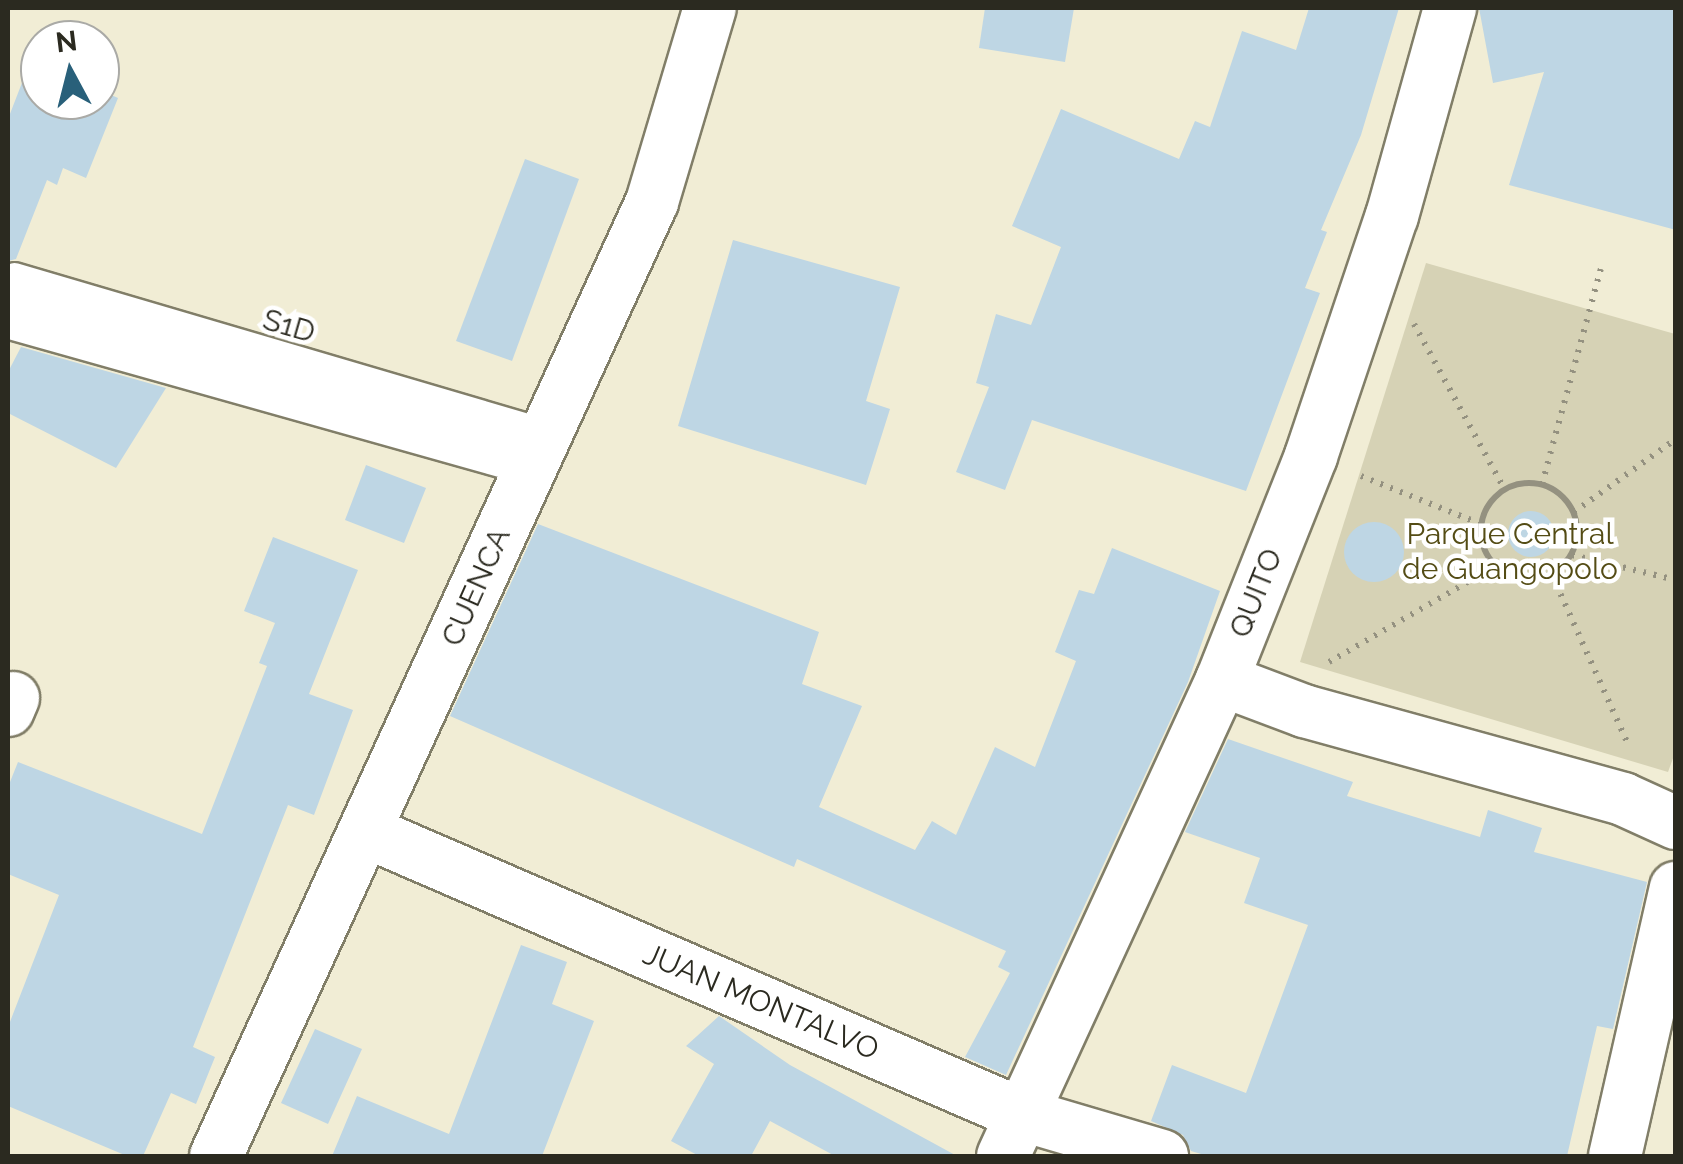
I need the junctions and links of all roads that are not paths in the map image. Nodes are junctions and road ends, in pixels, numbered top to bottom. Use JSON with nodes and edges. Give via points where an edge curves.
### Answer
{"nodes":[{"id":1,"x":710,"y":8,"type":"edge"},
{"id":2,"x":1450,"y":8,"type":"edge"},
{"id":3,"x":11,"y":294,"type":"edge"},
{"id":4,"x":541,"y":446,"type":"junction"},
{"id":5,"x":1244,"y":689,"type":"junction"},
{"id":6,"x":1667,"y":817,"type":"edge"},
{"id":7,"x":365,"y":831,"type":"junction"},
{"id":8,"x":1676,"y":888,"type":"edge"},
{"id":9,"x":1013,"y":1136,"type":"edge"},
{"id":10,"x":216,"y":1156,"type":"edge"},
{"id":11,"x":1162,"y":1156,"type":"edge"},
{"id":12,"x":1615,"y":1156,"type":"edge"}],
"edges":[{"from":1,"to":4,"type":"street","name":"CUENCA","via":[[652,202]]},
{"from":2,"to":5,"type":"street","name":"QUITO"},
{"from":3,"to":4,"type":"street"},
{"from":4,"to":7,"type":"street","name":"CUENCA"},
{"from":5,"to":6,"type":"street"},
{"from":5,"to":9,"type":"street","name":"QUITO"},
{"from":7,"to":9,"type":"street","name":"JUAN MONTALVO"},
{"from":7,"to":10,"type":"street","name":"CUENCA"},
{"from":8,"to":12,"type":"street"},
{"from":9,"to":11,"type":"street","name":"JUAN MONTALVO"}]}
